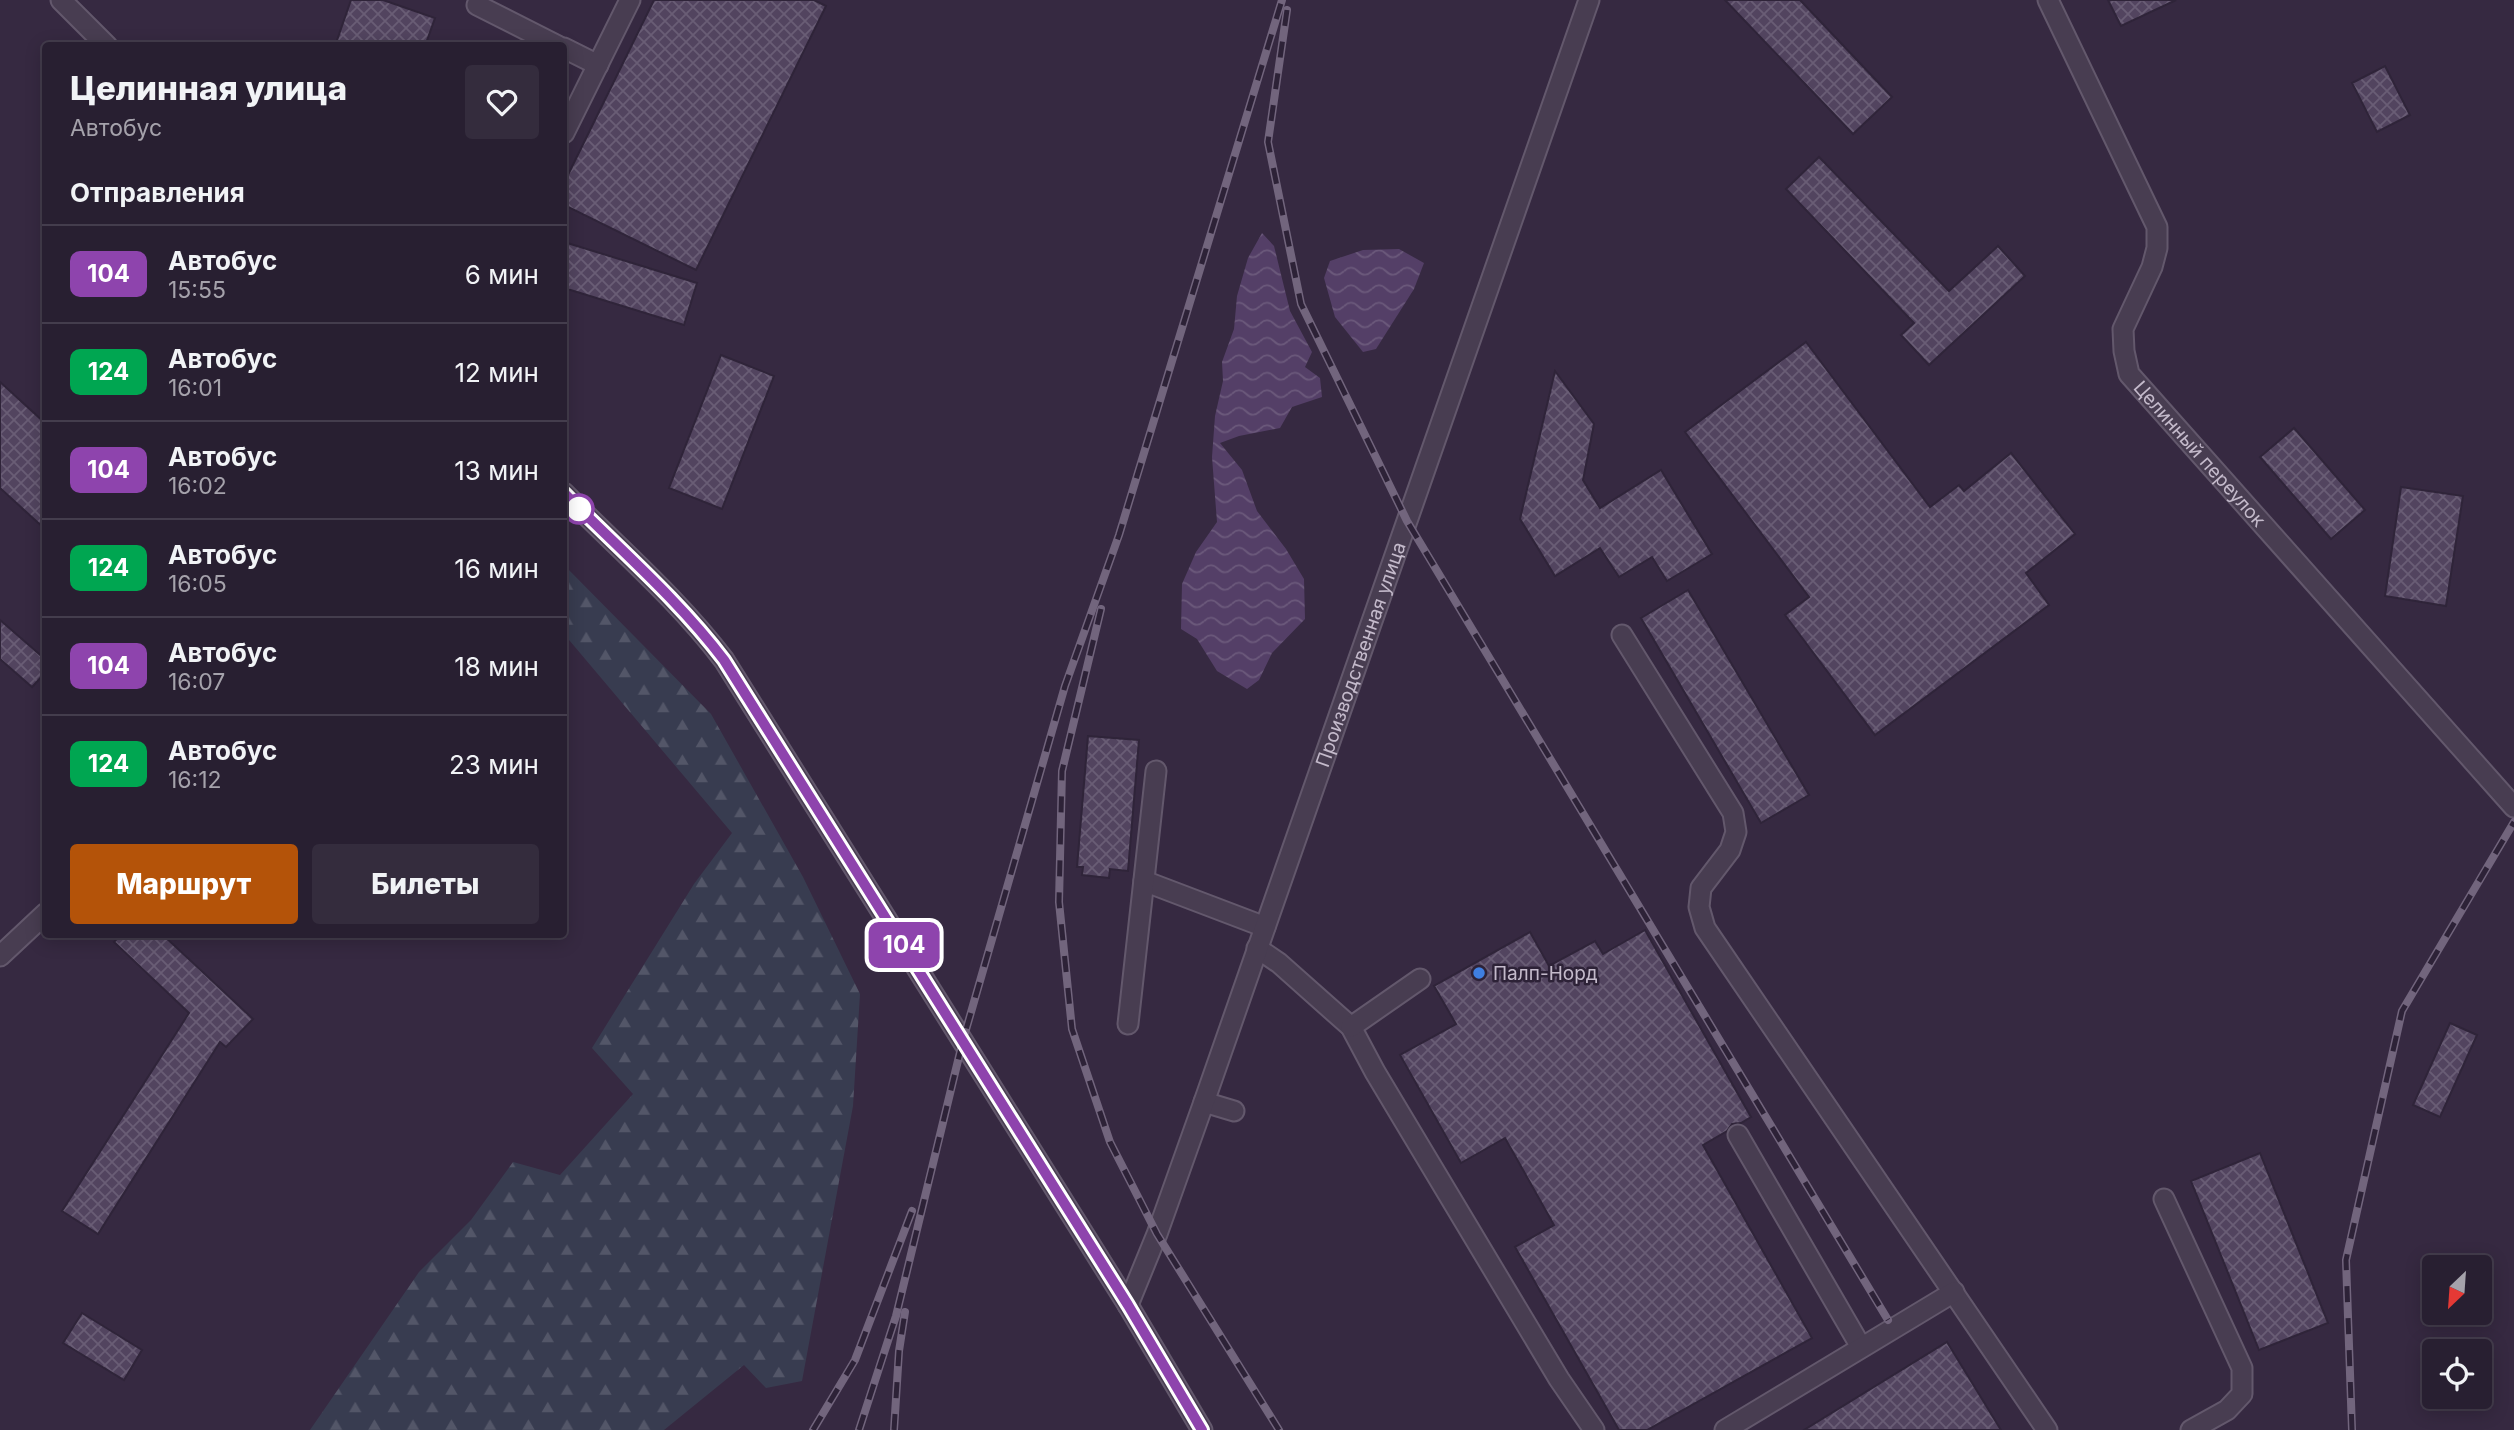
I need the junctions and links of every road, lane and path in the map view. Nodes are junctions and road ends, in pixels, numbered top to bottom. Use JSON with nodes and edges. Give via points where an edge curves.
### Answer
{"nodes":[{"id":1,"x":61,"y":0,"type":"edge"},
{"id":2,"x":631,"y":0,"type":"edge"},
{"id":3,"x":1589,"y":0,"type":"edge"},
{"id":4,"x":2049,"y":0,"type":"edge"},
{"id":5,"x":477,"y":5,"type":"dead end"},
{"id":6,"x":103,"y":42,"type":"edge"},
{"id":7,"x":550,"y":42,"type":"edge"},
{"id":8,"x":567,"y":50,"type":"edge"},
{"id":9,"x":598,"y":65,"type":"junction"},
{"id":10,"x":567,"y":127,"type":"edge"},
{"id":11,"x":567,"y":497,"type":"edge"},
{"id":12,"x":1622,"y":635,"type":"dead end"},
{"id":13,"x":1156,"y":771,"type":"dead end"},
{"id":14,"x":2514,"y":807,"type":"edge"},
{"id":15,"x":1144,"y":881,"type":"junction"},
{"id":16,"x":42,"y":917,"type":"edge"},
{"id":17,"x":1265,"y":927,"type":"junction"},
{"id":18,"x":1257,"y":948,"type":"junction"},
{"id":19,"x":0,"y":956,"type":"edge"},
{"id":20,"x":1420,"y":979,"type":"dead end"},
{"id":21,"x":1128,"y":1024,"type":"dead end"},
{"id":22,"x":1351,"y":1027,"type":"junction"},
{"id":23,"x":1204,"y":1101,"type":"junction"},
{"id":24,"x":1234,"y":1111,"type":"dead end"},
{"id":25,"x":1738,"y":1136,"type":"dead end"},
{"id":26,"x":2164,"y":1199,"type":"dead end"},
{"id":27,"x":1954,"y":1293,"type":"junction"},
{"id":28,"x":1128,"y":1305,"type":"junction"},
{"id":29,"x":1861,"y":1347,"type":"junction"},
{"id":30,"x":1202,"y":1430,"type":"edge"},
{"id":31,"x":1594,"y":1430,"type":"edge"},
{"id":32,"x":1725,"y":1430,"type":"edge"},
{"id":33,"x":2047,"y":1430,"type":"edge"},
{"id":34,"x":2191,"y":1430,"type":"edge"}],
"edges":[{"from":1,"to":6,"type":"street"},
{"from":2,"to":9,"type":"street"},
{"from":3,"to":17,"type":"street","name":"Производственная улица"},
{"from":4,"to":14,"type":"street","name":"Целинный переулок","via":[[2157,228],[2152,267],[2123,329],[2129,374]]},
{"from":5,"to":7,"type":"street"},
{"from":8,"to":9,"type":"street"},
{"from":9,"to":10,"type":"street"},
{"from":11,"to":28,"type":"street","via":[[642,568],[724,660]]},
{"from":12,"to":27,"type":"street","via":[[1733,813],[1735,832],[1730,850],[1701,887],[1699,907],[1705,928]]},
{"from":13,"to":15,"type":"street"},
{"from":15,"to":17,"type":"street"},
{"from":15,"to":21,"type":"street"},
{"from":16,"to":19,"type":"street"},
{"from":17,"to":18,"type":"street","name":"Производственная улица"},
{"from":18,"to":22,"type":"street"},
{"from":18,"to":23,"type":"street","name":"Производственная улица"},
{"from":20,"to":22,"type":"street"},
{"from":22,"to":31,"type":"street","via":[[1559,1379]]},
{"from":23,"to":24,"type":"street"},
{"from":23,"to":28,"type":"street","name":"Производственная улица"},
{"from":25,"to":29,"type":"street"},
{"from":26,"to":34,"type":"street","via":[[2242,1368],[2242,1395],[2227,1410]]},
{"from":27,"to":29,"type":"street"},
{"from":27,"to":33,"type":"street"},
{"from":28,"to":30,"type":"street"},
{"from":29,"to":32,"type":"street"}]}
